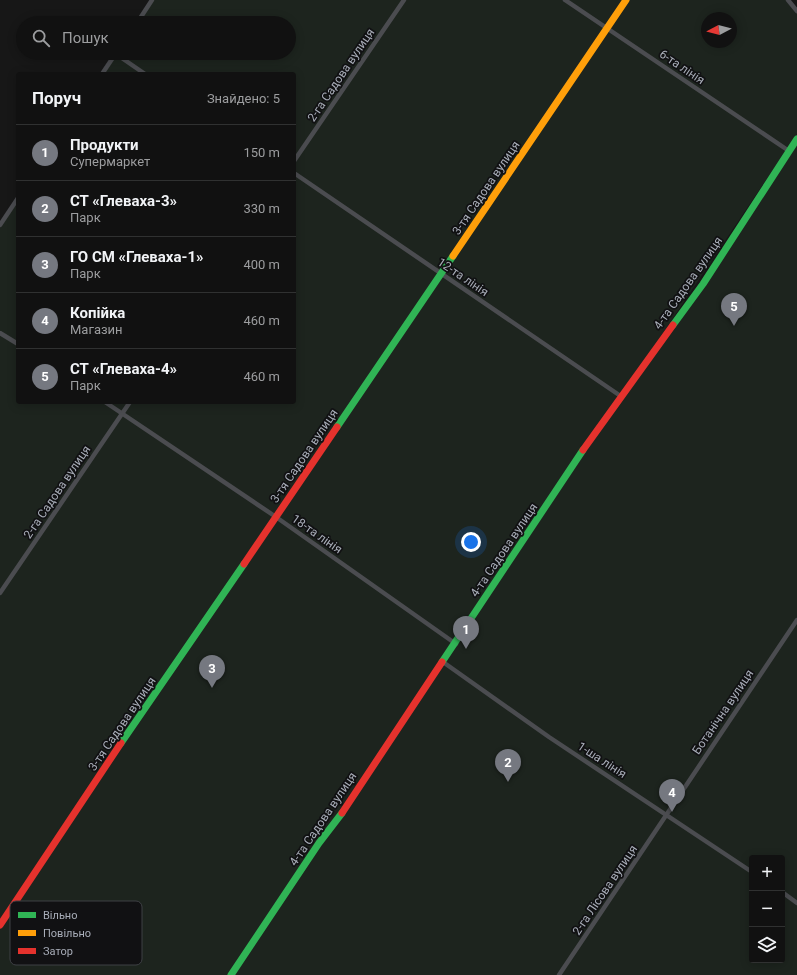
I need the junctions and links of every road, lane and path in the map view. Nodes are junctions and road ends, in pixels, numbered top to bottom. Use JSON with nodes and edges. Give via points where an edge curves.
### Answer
{"nodes":[{"id":1,"x":152,"y":0,"type":"edge"},
{"id":2,"x":404,"y":0,"type":"edge"},
{"id":3,"x":565,"y":0,"type":"edge"},
{"id":4,"x":626,"y":0,"type":"edge"},
{"id":5,"x":788,"y":0,"type":"edge"},
{"id":6,"x":797,"y":11,"type":"edge"},
{"id":7,"x":142,"y":16,"type":"edge"},
{"id":8,"x":607,"y":28,"type":"junction"},
{"id":9,"x":112,"y":60,"type":"edge"},
{"id":10,"x":125,"y":60,"type":"edge"},
{"id":11,"x":103,"y":72,"type":"edge"},
{"id":12,"x":143,"y":72,"type":"edge"},
{"id":13,"x":797,"y":138,"type":"edge"},
{"id":14,"x":788,"y":151,"type":"junction"},
{"id":15,"x":296,"y":158,"type":"edge"},
{"id":16,"x":296,"y":174,"type":"edge"},
{"id":17,"x":16,"y":201,"type":"edge"},
{"id":18,"x":0,"y":225,"type":"edge"},
{"id":19,"x":441,"y":274,"type":"junction"},
{"id":20,"x":0,"y":333,"type":"edge"},
{"id":21,"x":16,"y":343,"type":"edge"},
{"id":22,"x":622,"y":397,"type":"junction"},
{"id":23,"x":108,"y":404,"type":"edge"},
{"id":24,"x":129,"y":404,"type":"edge"},
{"id":25,"x":122,"y":414,"type":"junction"},
{"id":26,"x":276,"y":517,"type":"junction"},
{"id":27,"x":0,"y":593,"type":"edge"},
{"id":28,"x":797,"y":620,"type":"edge"},
{"id":29,"x":456,"y":644,"type":"junction"},
{"id":30,"x":443,"y":662,"type":"junction"},
{"id":31,"x":666,"y":815,"type":"junction"},
{"id":32,"x":749,"y":870,"type":"edge"},
{"id":33,"x":785,"y":894,"type":"edge"},
{"id":34,"x":16,"y":901,"type":"edge"},
{"id":35,"x":797,"y":903,"type":"edge"},
{"id":36,"x":10,"y":910,"type":"edge"},
{"id":37,"x":0,"y":925,"type":"edge"},
{"id":38,"x":231,"y":975,"type":"edge"},
{"id":39,"x":559,"y":975,"type":"edge"}],
"edges":[{"from":1,"to":7,"type":"street"},
{"from":2,"to":15,"type":"street","name":"2-га Садова вулиця"},
{"from":3,"to":8,"type":"street","name":"6-та лінія"},
{"from":4,"to":8,"type":"street","name":"3-тя Садова вулиця"},
{"from":5,"to":6,"type":"street"},
{"from":8,"to":14,"type":"street","name":"6-та лінія"},
{"from":8,"to":19,"type":"street","name":"3-тя Садова вулиця"},
{"from":9,"to":11,"type":"street"},
{"from":10,"to":12,"type":"street"},
{"from":13,"to":14,"type":"street","name":"4-та Садова вулиця"},
{"from":14,"to":22,"type":"street","name":"4-та Садова вулиця","via":[[703,284]]},
{"from":16,"to":19,"type":"street","name":"12-та лінія"},
{"from":17,"to":18,"type":"street"},
{"from":19,"to":22,"type":"street","name":"12-та лінія"},
{"from":19,"to":26,"type":"street","name":"3-тя Садова вулиця"},
{"from":20,"to":21,"type":"street"},
{"from":22,"to":29,"type":"street","name":"4-та Садова вулиця","via":[[589,442]]},
{"from":23,"to":25,"type":"street","name":"18-та лінія"},
{"from":24,"to":25,"type":"street","name":"2-га Садова вулиця"},
{"from":25,"to":26,"type":"street","name":"18-та лінія"},
{"from":25,"to":27,"type":"street","name":"2-га Садова вулиця"},
{"from":26,"to":29,"type":"street","name":"18-та лінія"},
{"from":26,"to":34,"type":"street","name":"3-тя Садова вулиця","via":[[136,720]]},
{"from":28,"to":31,"type":"street","name":"Ботанічна вулиця"},
{"from":29,"to":30,"type":"street","name":"4-та Садова вулиця"},
{"from":30,"to":31,"type":"street","name":"1-ша лінія"},
{"from":30,"to":38,"type":"street","name":"4-та Садова вулиця"},
{"from":31,"to":32,"type":"street","name":"1-ша лінія"},
{"from":31,"to":39,"type":"street","name":"2-га Лісова вулиця"},
{"from":33,"to":35,"type":"street"},
{"from":36,"to":37,"type":"street","name":"3-тя Садова вулиця"}]}
